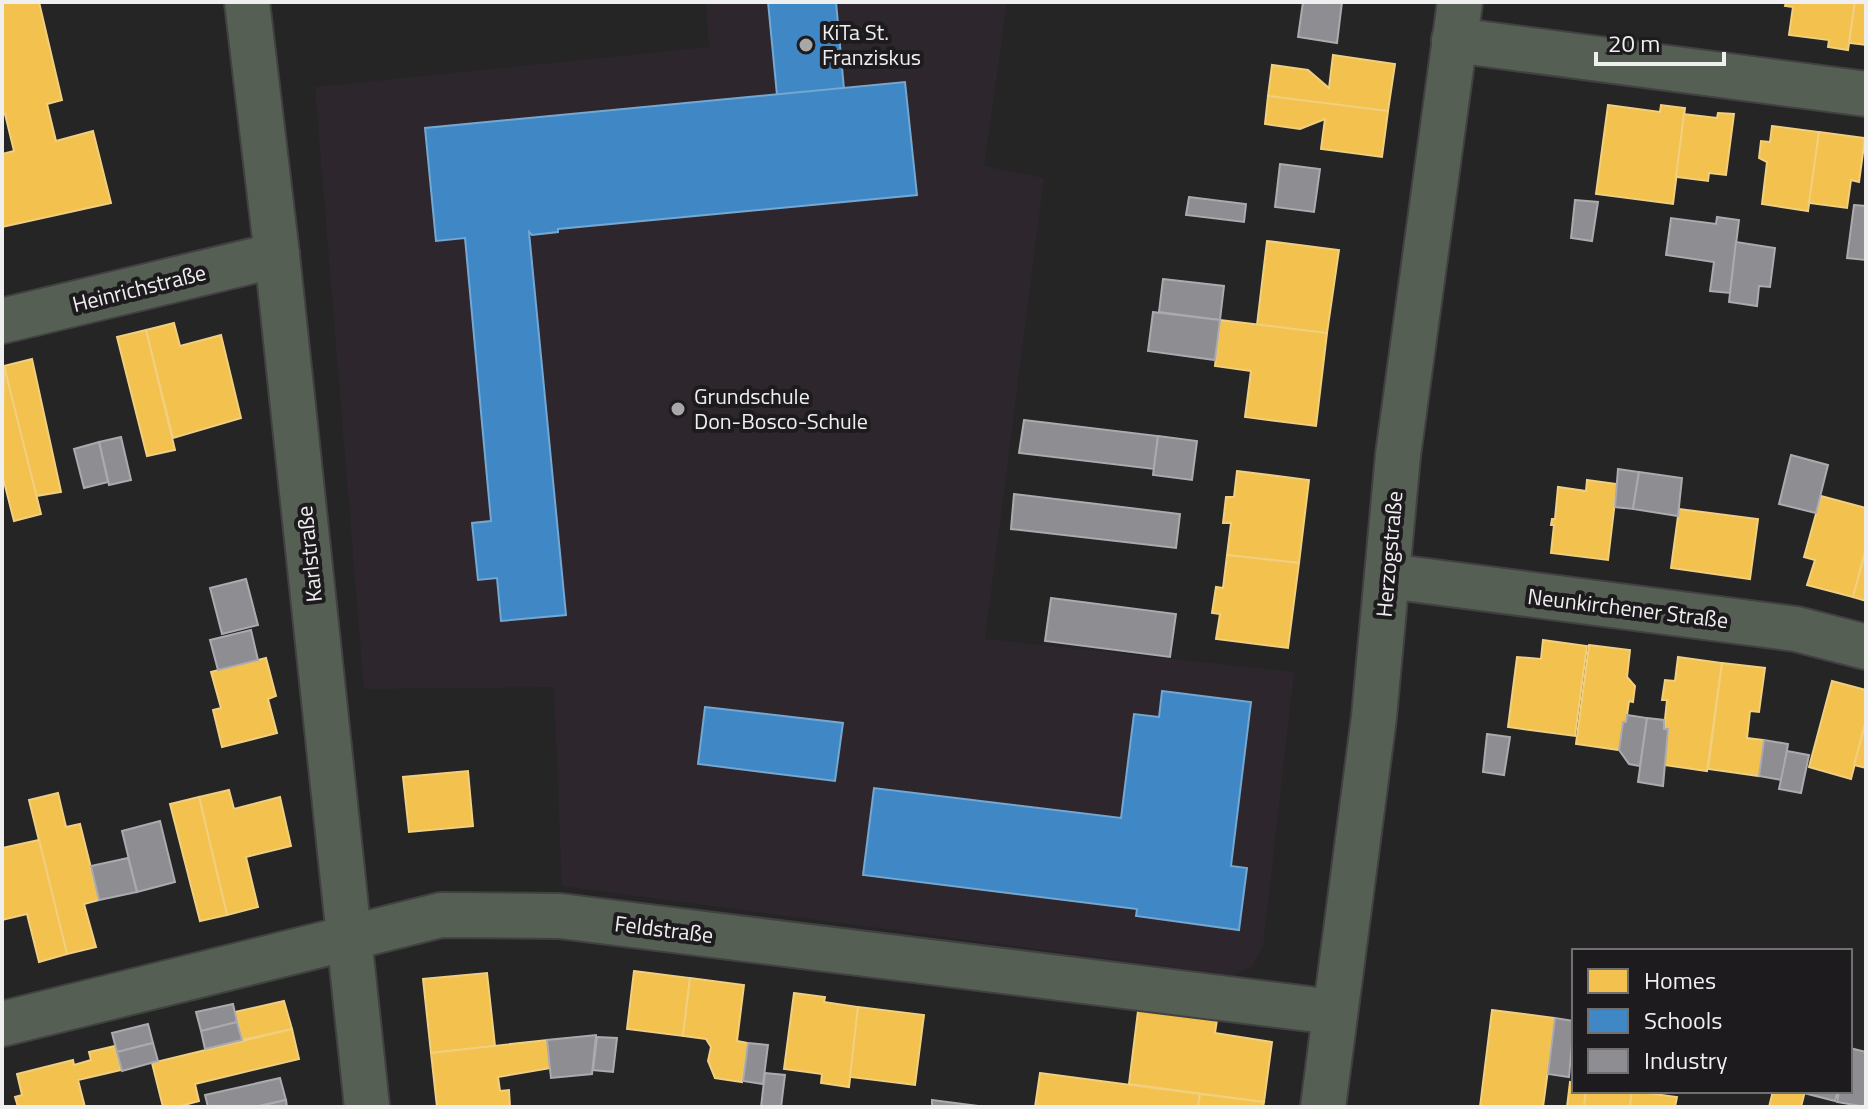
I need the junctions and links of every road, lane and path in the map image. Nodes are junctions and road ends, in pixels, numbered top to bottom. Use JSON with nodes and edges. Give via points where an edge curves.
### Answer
{"nodes":[{"id":1,"x":247,"y":2,"type":"edge"},
{"id":2,"x":1457,"y":21,"type":"edge"},
{"id":3,"x":1866,"y":94,"type":"edge"},
{"id":4,"x":277,"y":255,"type":"junction"},
{"id":5,"x":2,"y":321,"type":"edge"},
{"id":6,"x":1388,"y":576,"type":"junction"},
{"id":7,"x":1866,"y":647,"type":"edge"},
{"id":8,"x":350,"y":937,"type":"junction"},
{"id":9,"x":1334,"y":1012,"type":"junction"},
{"id":10,"x":2,"y":1024,"type":"edge"},
{"id":11,"x":367,"y":1107,"type":"edge"},
{"id":12,"x":1323,"y":1107,"type":"edge"}],
"edges":[{"from":1,"to":4,"type":"street","name":"Karlstraße"},
{"from":2,"to":3,"type":"street"},
{"from":2,"to":6,"type":"street","name":"Herzogstraße","via":[[1398,455]]},
{"from":4,"to":5,"type":"street","name":"Heinrichstraße"},
{"from":4,"to":8,"type":"street","name":"Karlstraße"},
{"from":6,"to":7,"type":"street","name":"Neunkirchener Straße","via":[[1796,629]]},
{"from":6,"to":9,"type":"street","name":"Herzogstraße"},
{"from":8,"to":9,"type":"street","name":"Feldstraße","via":[[441,915],[560,916]]},
{"from":8,"to":10,"type":"street","name":"Feldstraße"},
{"from":8,"to":11,"type":"street","name":"Karlstraße"},
{"from":9,"to":12,"type":"street","name":"Herzogstraße"}]}
